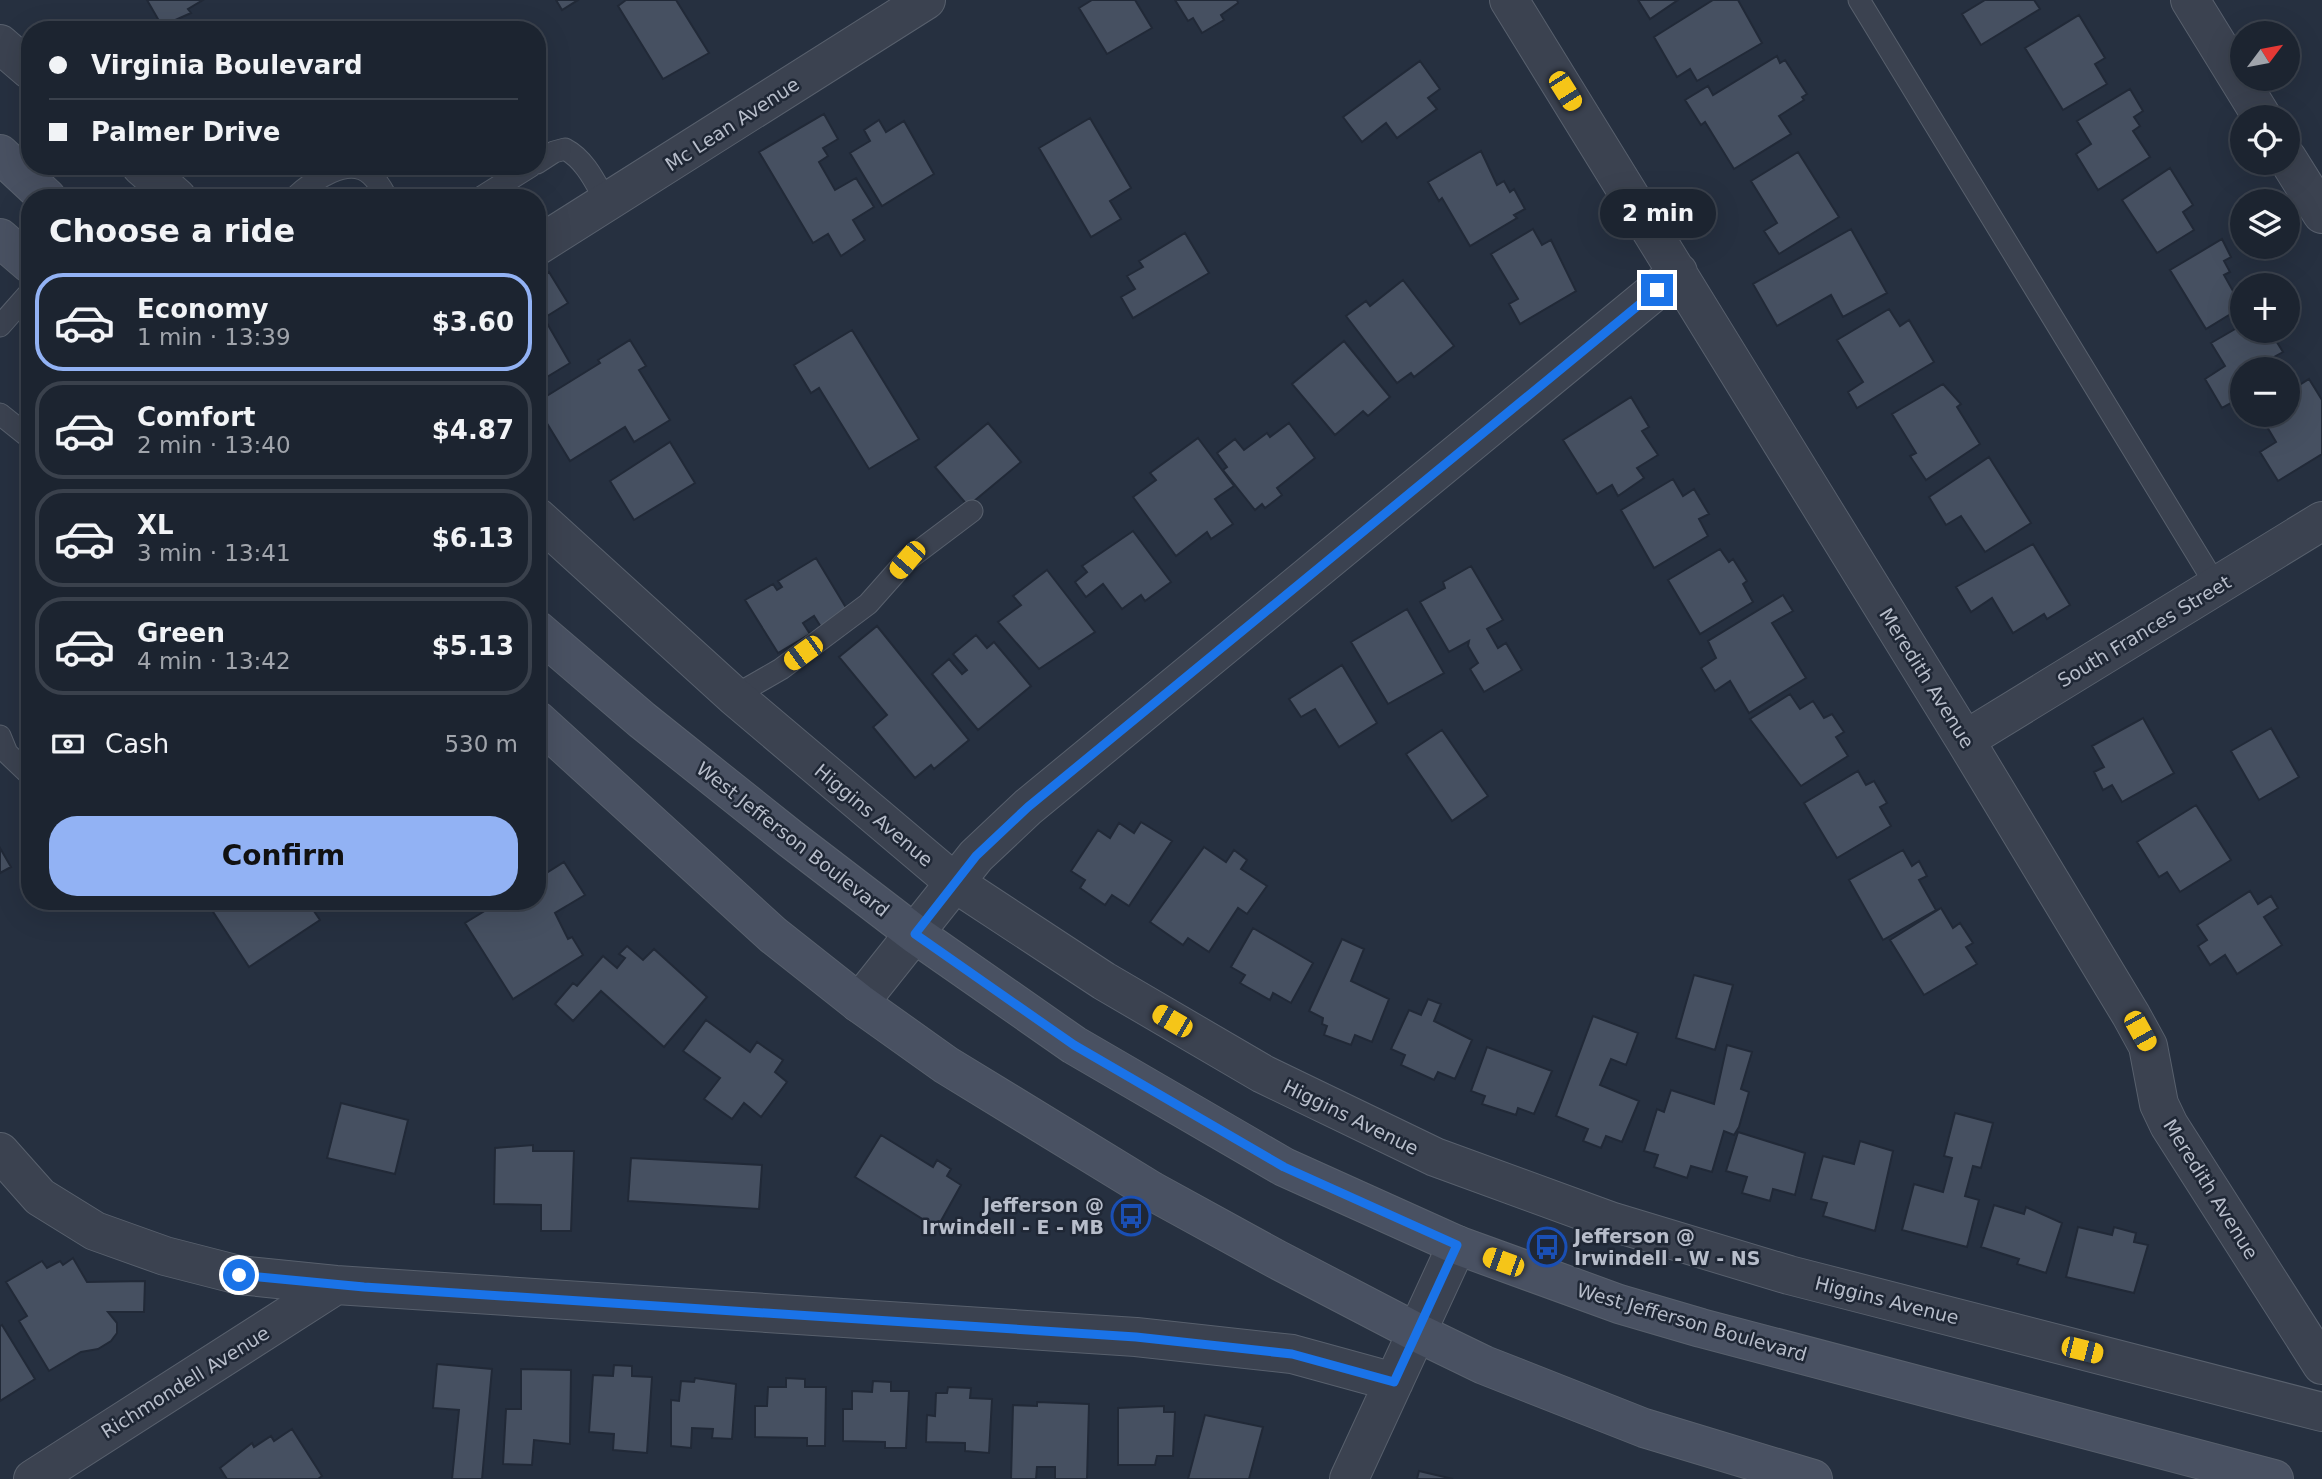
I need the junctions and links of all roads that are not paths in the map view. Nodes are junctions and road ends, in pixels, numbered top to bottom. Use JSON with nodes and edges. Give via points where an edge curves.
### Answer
{"nodes":[{"id":1,"x":926,"y":0,"type":"edge"},
{"id":2,"x":1509,"y":0,"type":"edge"},
{"id":3,"x":1859,"y":0,"type":"edge"},
{"id":4,"x":2190,"y":0,"type":"edge"},
{"id":5,"x":0,"y":44,"type":"edge"},
{"id":6,"x":21,"y":62,"type":"edge"},
{"id":7,"x":2255,"y":105,"type":"edge"},
{"id":8,"x":0,"y":155,"type":"edge"},
{"id":9,"x":546,"y":157,"type":"edge"},
{"id":10,"x":21,"y":174,"type":"edge"},
{"id":11,"x":22,"y":175,"type":"edge"},
{"id":12,"x":151,"y":175,"type":"edge"},
{"id":13,"x":329,"y":175,"type":"edge"},
{"id":14,"x":517,"y":175,"type":"edge"},
{"id":15,"x":2298,"y":175,"type":"edge"},
{"id":16,"x":37,"y":189,"type":"edge"},
{"id":17,"x":167,"y":189,"type":"edge"},
{"id":18,"x":308,"y":189,"type":"edge"},
{"id":19,"x":494,"y":189,"type":"edge"},
{"id":20,"x":607,"y":203,"type":"junction"},
{"id":21,"x":2322,"y":214,"type":"edge"},
{"id":22,"x":0,"y":238,"type":"edge"},
{"id":23,"x":546,"y":240,"type":"edge"},
{"id":24,"x":21,"y":256,"type":"edge"},
{"id":25,"x":1678,"y":272,"type":"junction"},
{"id":26,"x":21,"y":302,"type":"edge"},
{"id":27,"x":0,"y":327,"type":"edge"},
{"id":28,"x":0,"y":414,"type":"edge"},
{"id":29,"x":21,"y":431,"type":"edge"},
{"id":30,"x":972,"y":511,"type":"dead end"},
{"id":31,"x":2322,"y":521,"type":"edge"},
{"id":32,"x":546,"y":525,"type":"edge"},
{"id":33,"x":2217,"y":587,"type":"junction"},
{"id":34,"x":546,"y":638,"type":"edge"},
{"id":35,"x":734,"y":696,"type":"junction"},
{"id":36,"x":546,"y":728,"type":"edge"},
{"id":37,"x":0,"y":736,"type":"edge"},
{"id":38,"x":1965,"y":740,"type":"junction"},
{"id":39,"x":21,"y":766,"type":"edge"},
{"id":40,"x":955,"y":883,"type":"junction"},
{"id":41,"x":915,"y":934,"type":"junction"},
{"id":42,"x":859,"y":1003,"type":"junction"},
{"id":43,"x":0,"y":1153,"type":"edge"},
{"id":44,"x":1457,"y":1245,"type":"junction"},
{"id":45,"x":337,"y":1285,"type":"junction"},
{"id":46,"x":1418,"y":1333,"type":"junction"},
{"id":47,"x":2322,"y":1365,"type":"edge"},
{"id":48,"x":1394,"y":1382,"type":"junction"},
{"id":49,"x":2322,"y":1412,"type":"edge"},
{"id":50,"x":33,"y":1479,"type":"edge"},
{"id":51,"x":1349,"y":1479,"type":"edge"},
{"id":52,"x":1813,"y":1479,"type":"edge"},
{"id":53,"x":2274,"y":1479,"type":"edge"}],
"edges":[{"from":1,"to":20,"type":"street","name":"Mc Lean Avenue"},
{"from":2,"to":25,"type":"street","name":"Meredith Avenue"},
{"from":3,"to":33,"type":"lane"},
{"from":4,"to":7,"type":"street"},
{"from":5,"to":6,"type":"street"},
{"from":8,"to":10,"type":"main road"},
{"from":9,"to":20,"type":"lane","via":[[565,149],[573,153]]},
{"from":11,"to":16,"type":"main road"},
{"from":12,"to":17,"type":"street"},
{"from":13,"to":18,"type":"lane"},
{"from":14,"to":19,"type":"lane"},
{"from":15,"to":21,"type":"street"},
{"from":20,"to":23,"type":"street","name":"Mc Lean Avenue"},
{"from":22,"to":24,"type":"main road"},
{"from":25,"to":38,"type":"street","name":"Meredith Avenue"},
{"from":25,"to":40,"type":"street","via":[[1028,807],[976,856]]},
{"from":26,"to":27,"type":"lane"},
{"from":28,"to":29,"type":"lane"},
{"from":30,"to":35,"type":"lane","via":[[907,560],[868,604],[781,669]]},
{"from":31,"to":33,"type":"street","name":"South Frances Street"},
{"from":32,"to":35,"type":"street","name":"Higgins Avenue"},
{"from":33,"to":38,"type":"street","name":"South Frances Street"},
{"from":34,"to":41,"type":"main road","name":"West Jefferson Boulevard","via":[[642,720]]},
{"from":35,"to":40,"type":"street","name":"Higgins Avenue"},
{"from":36,"to":42,"type":"main road","via":[[774,935]]},
{"from":37,"to":39,"type":"lane","via":[[7,753]]},
{"from":38,"to":47,"type":"street","name":"Meredith Avenue","via":[[2148,1046],[2159,1104],[2169,1125]]},
{"from":40,"to":41,"type":"street"},
{"from":40,"to":49,"type":"street","name":"Higgins Avenue","via":[[1104,981],[1263,1074],[1435,1157],[1614,1222],[1789,1275]]},
{"from":41,"to":42,"type":"street"},
{"from":41,"to":44,"type":"main road","name":"West Jefferson Boulevard","via":[[1074,1045],[1272,1160]]},
{"from":42,"to":46,"type":"main road","via":[[946,1065],[1152,1191]]},
{"from":43,"to":45,"type":"street","via":[[40,1197],[95,1231],[239,1275]]},
{"from":44,"to":46,"type":"street"},
{"from":44,"to":53,"type":"main road","name":"West Jefferson Boulevard","via":[[1700,1328]]},
{"from":45,"to":48,"type":"street","via":[[1136,1337],[1292,1354]]},
{"from":45,"to":50,"type":"street","name":"Richmondell Avenue"},
{"from":46,"to":48,"type":"street"},
{"from":46,"to":52,"type":"main road","via":[[1484,1365],[1644,1428]]},
{"from":48,"to":51,"type":"street"}]}
